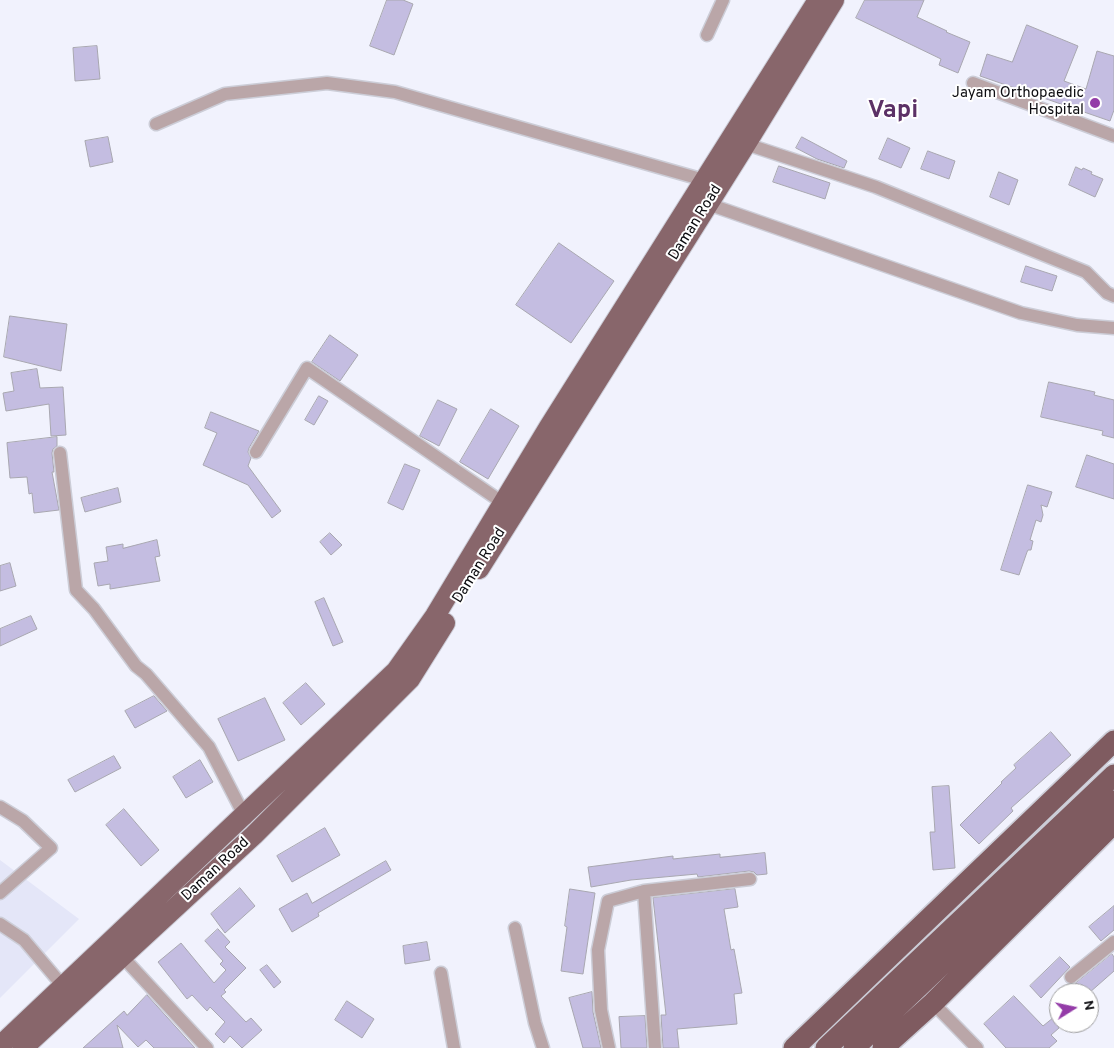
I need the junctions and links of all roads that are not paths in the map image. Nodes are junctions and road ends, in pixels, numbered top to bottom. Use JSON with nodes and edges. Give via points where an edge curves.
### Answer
{"nodes":[{"id":1,"x":722,"y":0,"type":"edge"},
{"id":2,"x":818,"y":0,"type":"edge"},
{"id":3,"x":834,"y":0,"type":"edge"},
{"id":4,"x":707,"y":35,"type":"dead end"},
{"id":5,"x":973,"y":83,"type":"dead end"},
{"id":6,"x":156,"y":124,"type":"dead end"},
{"id":7,"x":1114,"y":136,"type":"edge"},
{"id":8,"x":740,"y":140,"type":"junction"},
{"id":9,"x":710,"y":191,"type":"junction"},
{"id":10,"x":1114,"y":296,"type":"edge"},
{"id":11,"x":1114,"y":328,"type":"edge"},
{"id":12,"x":256,"y":452,"type":"dead end"},
{"id":13,"x":60,"y":453,"type":"dead end"},
{"id":14,"x":509,"y":507,"type":"junction"},
{"id":15,"x":1114,"y":741,"type":"edge"},
{"id":16,"x":1114,"y":775,"type":"edge"},
{"id":17,"x":1114,"y":801,"type":"edge"},
{"id":18,"x":0,"y":808,"type":"edge"},
{"id":19,"x":244,"y":815,"type":"junction"},
{"id":20,"x":1114,"y":823,"type":"edge"},
{"id":21,"x":254,"y":835,"type":"junction"},
{"id":22,"x":750,"y":879,"type":"dead end"},
{"id":23,"x":644,"y":891,"type":"junction"},
{"id":24,"x":0,"y":893,"type":"edge"},
{"id":25,"x":0,"y":924,"type":"edge"},
{"id":26,"x":515,"y":928,"type":"dead end"},
{"id":27,"x":1114,"y":942,"type":"edge"},
{"id":28,"x":116,"y":949,"type":"junction"},
{"id":29,"x":440,"y":973,"type":"dead end"},
{"id":30,"x":1071,"y":977,"type":"dead end"},
{"id":31,"x":69,"y":993,"type":"junction"},
{"id":32,"x":933,"y":1003,"type":"junction"},
{"id":33,"x":0,"y":1046,"type":"edge"},
{"id":34,"x":23,"y":1048,"type":"edge"},
{"id":35,"x":207,"y":1048,"type":"edge"},
{"id":36,"x":454,"y":1048,"type":"edge"},
{"id":37,"x":543,"y":1048,"type":"edge"},
{"id":38,"x":609,"y":1048,"type":"edge"},
{"id":39,"x":655,"y":1048,"type":"edge"},
{"id":40,"x":794,"y":1048,"type":"edge"},
{"id":41,"x":826,"y":1048,"type":"edge"},
{"id":42,"x":854,"y":1048,"type":"edge"},
{"id":43,"x":883,"y":1048,"type":"edge"},
{"id":44,"x":977,"y":1048,"type":"edge"}],
"edges":[{"from":1,"to":4,"type":"street"},
{"from":2,"to":8,"type":"main road"},
{"from":3,"to":8,"type":"main road","name":"Daman Road"},
{"from":5,"to":7,"type":"street"},
{"from":6,"to":9,"type":"street","via":[[225,94],[327,83],[395,92]]},
{"from":8,"to":9,"type":"main road","name":"Daman Road"},
{"from":8,"to":10,"type":"street","via":[[876,187],[1086,272]]},
{"from":9,"to":11,"type":"street","via":[[1022,313],[1077,325]]},
{"from":9,"to":14,"type":"main road","name":"Daman Road"},
{"from":12,"to":14,"type":"street","via":[[307,368]]},
{"from":13,"to":19,"type":"street","via":[[76,590],[136,666],[210,747]]},
{"from":14,"to":19,"type":"main road","via":[[396,671]]},
{"from":14,"to":21,"type":"main road","name":"Daman Road","via":[[410,679]]},
{"from":15,"to":40,"type":"highway"},
{"from":16,"to":41,"type":"highway"},
{"from":17,"to":42,"type":"highway"},
{"from":18,"to":24,"type":"street","via":[[23,820],[52,848]]},
{"from":19,"to":21,"type":"street"},
{"from":19,"to":28,"type":"main road"},
{"from":20,"to":32,"type":"highway"},
{"from":21,"to":28,"type":"main road","name":"Daman Road"},
{"from":22,"to":23,"type":"street"},
{"from":23,"to":38,"type":"street","via":[[608,901],[598,950],[601,1010]]},
{"from":23,"to":39,"type":"street"},
{"from":25,"to":31,"type":"street","via":[[24,940]]},
{"from":26,"to":37,"type":"street"},
{"from":27,"to":30,"type":"street"},
{"from":28,"to":31,"type":"main road","name":"Daman Road"},
{"from":28,"to":35,"type":"street"},
{"from":29,"to":36,"type":"street"},
{"from":31,"to":33,"type":"main road"},
{"from":31,"to":34,"type":"main road","name":"Daman Road"},
{"from":32,"to":43,"type":"highway"},
{"from":32,"to":44,"type":"street"}]}
